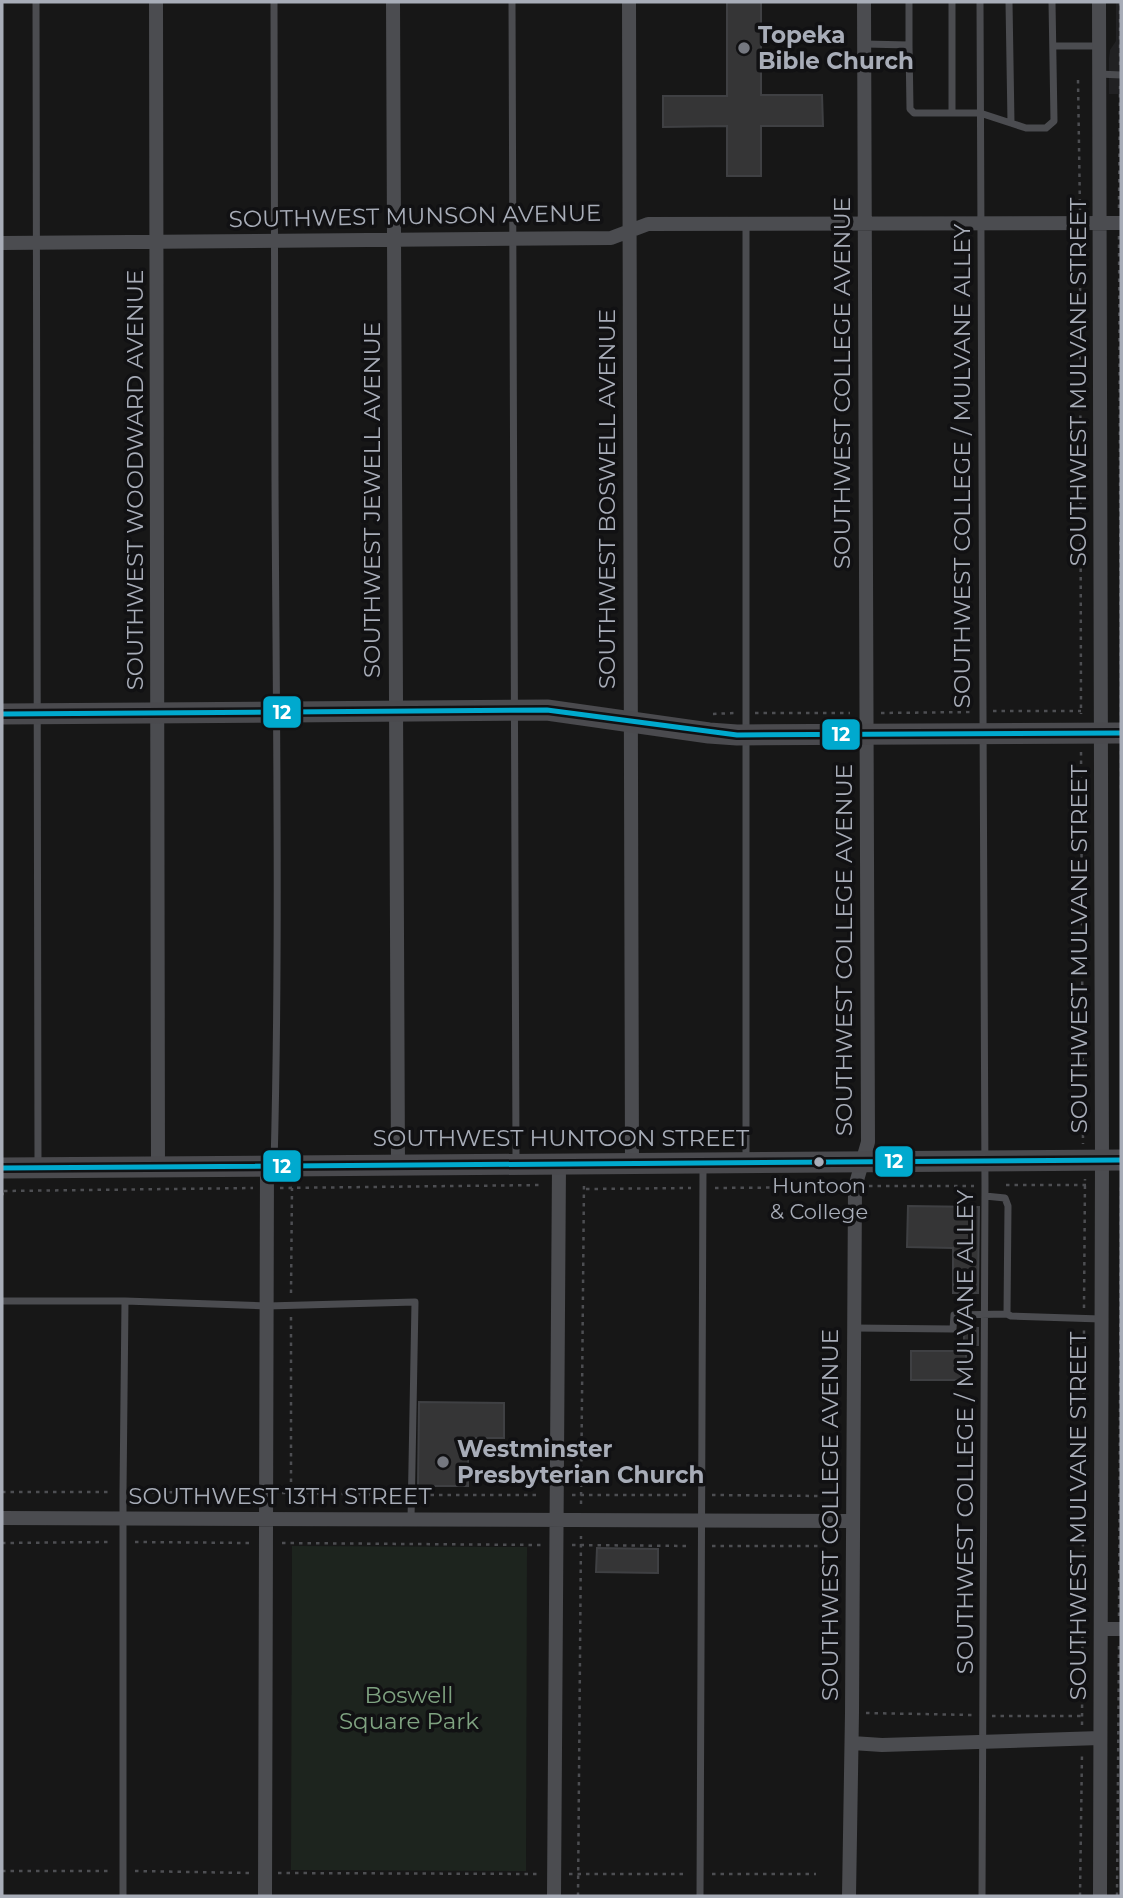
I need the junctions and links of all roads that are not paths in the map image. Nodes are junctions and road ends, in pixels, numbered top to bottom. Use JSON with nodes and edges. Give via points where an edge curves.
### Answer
{"nodes":[{"id":1,"x":36,"y":2,"type":"edge"},
{"id":2,"x":156,"y":2,"type":"edge"},
{"id":3,"x":274,"y":2,"type":"edge"},
{"id":4,"x":393,"y":2,"type":"edge"},
{"id":5,"x":512,"y":2,"type":"edge"},
{"id":6,"x":629,"y":2,"type":"edge"},
{"id":7,"x":864,"y":2,"type":"edge"},
{"id":8,"x":909,"y":2,"type":"edge"},
{"id":9,"x":952,"y":2,"type":"edge"},
{"id":10,"x":980,"y":2,"type":"edge"},
{"id":11,"x":1009,"y":2,"type":"edge"},
{"id":12,"x":1052,"y":2,"type":"edge"},
{"id":13,"x":1099,"y":2,"type":"edge"},
{"id":14,"x":864,"y":44,"type":"junction"},
{"id":15,"x":909,"y":45,"type":"junction"},
{"id":16,"x":1053,"y":46,"type":"junction"},
{"id":17,"x":1100,"y":46,"type":"junction"},
{"id":18,"x":1100,"y":74,"type":"junction"},
{"id":19,"x":1120,"y":75,"type":"edge"},
{"id":20,"x":952,"y":113,"type":"junction"},
{"id":21,"x":980,"y":113,"type":"junction"},
{"id":22,"x":1011,"y":123,"type":"junction"},
{"id":23,"x":864,"y":223,"type":"junction"},
{"id":24,"x":980,"y":223,"type":"junction"},
{"id":25,"x":1100,"y":223,"type":"junction"},
{"id":26,"x":1120,"y":223,"type":"edge"},
{"id":27,"x":746,"y":224,"type":"junction"},
{"id":28,"x":629,"y":232,"type":"junction"},
{"id":29,"x":513,"y":237,"type":"junction"},
{"id":30,"x":394,"y":239,"type":"junction"},
{"id":31,"x":276,"y":240,"type":"junction"},
{"id":32,"x":157,"y":242,"type":"junction"},
{"id":33,"x":2,"y":243,"type":"edge"},
{"id":34,"x":36,"y":243,"type":"junction"},
{"id":35,"x":396,"y":710,"type":"junction"},
{"id":36,"x":514,"y":710,"type":"junction"},
{"id":37,"x":277,"y":712,"type":"junction"},
{"id":38,"x":159,"y":713,"type":"junction"},
{"id":39,"x":2,"y":714,"type":"edge"},
{"id":40,"x":39,"y":714,"type":"junction"},
{"id":41,"x":630,"y":722,"type":"junction"},
{"id":42,"x":1106,"y":733,"type":"edge"},
{"id":43,"x":983,"y":734,"type":"junction"},
{"id":44,"x":746,"y":735,"type":"junction"},
{"id":45,"x":866,"y":736,"type":"junction"},
{"id":46,"x":1102,"y":1160,"type":"edge"},
{"id":47,"x":863,"y":1161,"type":"junction"},
{"id":48,"x":985,"y":1161,"type":"junction"},
{"id":49,"x":703,"y":1163,"type":"junction"},
{"id":50,"x":746,"y":1163,"type":"junction"},
{"id":51,"x":516,"y":1164,"type":"junction"},
{"id":52,"x":559,"y":1164,"type":"junction"},
{"id":53,"x":632,"y":1164,"type":"junction"},
{"id":54,"x":398,"y":1165,"type":"junction"},
{"id":55,"x":158,"y":1167,"type":"junction"},
{"id":56,"x":2,"y":1168,"type":"edge"},
{"id":57,"x":38,"y":1168,"type":"junction"},
{"id":58,"x":270,"y":1173,"type":"junction"},
{"id":59,"x":985,"y":1196,"type":"junction"},
{"id":60,"x":2,"y":1301,"type":"edge"},
{"id":61,"x":125,"y":1301,"type":"junction"},
{"id":62,"x":267,"y":1306,"type":"junction"},
{"id":63,"x":1007,"y":1314,"type":"junction"},
{"id":64,"x":985,"y":1315,"type":"junction"},
{"id":65,"x":1101,"y":1319,"type":"junction"},
{"id":66,"x":854,"y":1328,"type":"junction"},
{"id":67,"x":2,"y":1518,"type":"edge"},
{"id":68,"x":411,"y":1518,"type":"junction"},
{"id":69,"x":123,"y":1519,"type":"junction"},
{"id":70,"x":266,"y":1519,"type":"junction"},
{"id":71,"x":556,"y":1519,"type":"junction"},
{"id":72,"x":702,"y":1520,"type":"junction"},
{"id":73,"x":852,"y":1521,"type":"junction"},
{"id":74,"x":1101,"y":1629,"type":"junction"},
{"id":75,"x":1120,"y":1629,"type":"edge"},
{"id":76,"x":1100,"y":1738,"type":"junction"},
{"id":77,"x":983,"y":1742,"type":"junction"},
{"id":78,"x":852,"y":1743,"type":"junction"},
{"id":79,"x":123,"y":1896,"type":"edge"},
{"id":80,"x":265,"y":1896,"type":"edge"},
{"id":81,"x":554,"y":1896,"type":"edge"},
{"id":82,"x":700,"y":1896,"type":"edge"},
{"id":83,"x":849,"y":1896,"type":"edge"},
{"id":84,"x":982,"y":1896,"type":"edge"},
{"id":85,"x":1100,"y":1896,"type":"edge"}],
"edges":[{"from":1,"to":34,"type":"lane"},
{"from":2,"to":32,"type":"street","name":"SOUTHWEST WOODWARD AVENUE"},
{"from":3,"to":31,"type":"lane"},
{"from":4,"to":30,"type":"street","name":"SOUTHWEST JEWELL AVENUE"},
{"from":5,"to":29,"type":"lane"},
{"from":6,"to":28,"type":"street","name":"SOUTHWEST BOSWELL AVENUE"},
{"from":7,"to":14,"type":"street","name":"SOUTHWEST COLLEGE AVENUE"},
{"from":8,"to":15,"type":"lane"},
{"from":9,"to":20,"type":"lane"},
{"from":10,"to":21,"type":"lane","name":"SOUTHWEST COLLEGE / MULVANE ALLEY"},
{"from":11,"to":22,"type":"lane"},
{"from":12,"to":16,"type":"lane"},
{"from":13,"to":17,"type":"street","name":"SOUTHWEST MULVANE STREET"},
{"from":14,"to":15,"type":"lane"},
{"from":14,"to":23,"type":"street","name":"SOUTHWEST COLLEGE AVENUE"},
{"from":15,"to":20,"type":"lane","via":[[910,109],[914,113]]},
{"from":16,"to":17,"type":"lane"},
{"from":16,"to":22,"type":"lane","via":[[1054,121],[1046,128]]},
{"from":17,"to":18,"type":"street","name":"SOUTHWEST MULVANE STREET"},
{"from":18,"to":19,"type":"lane"},
{"from":18,"to":25,"type":"street","name":"SOUTHWEST MULVANE STREET"},
{"from":20,"to":21,"type":"lane"},
{"from":21,"to":22,"type":"lane"},
{"from":21,"to":24,"type":"lane","name":"SOUTHWEST COLLEGE / MULVANE ALLEY"},
{"from":23,"to":24,"type":"street","name":"SOUTHWEST MUNSON AVENUE"},
{"from":23,"to":27,"type":"street","name":"SOUTHWEST MUNSON AVENUE"},
{"from":23,"to":45,"type":"street","name":"SOUTHWEST COLLEGE AVENUE"},
{"from":24,"to":25,"type":"street","name":"SOUTHWEST MUNSON AVENUE"},
{"from":24,"to":43,"type":"lane","name":"SOUTHWEST COLLEGE / MULVANE ALLEY"},
{"from":25,"to":26,"type":"street","name":"SOUTHWEST MUNSON AVENUE"},
{"from":25,"to":42,"type":"street","name":"SOUTHWEST MULVANE STREET"},
{"from":27,"to":28,"type":"street","name":"SOUTHWEST MUNSON AVENUE","via":[[648,224]]},
{"from":27,"to":44,"type":"lane"},
{"from":28,"to":29,"type":"street","name":"SOUTHWEST MUNSON AVENUE","via":[[611,238]]},
{"from":28,"to":41,"type":"street","name":"SOUTHWEST BOSWELL AVENUE"},
{"from":29,"to":30,"type":"street","name":"SOUTHWEST MUNSON AVENUE"},
{"from":29,"to":36,"type":"lane"},
{"from":30,"to":31,"type":"street","name":"SOUTHWEST MUNSON AVENUE"},
{"from":30,"to":35,"type":"street","name":"SOUTHWEST JEWELL AVENUE"},
{"from":31,"to":32,"type":"street","name":"SOUTHWEST MUNSON AVENUE"},
{"from":31,"to":37,"type":"lane"},
{"from":32,"to":34,"type":"street","name":"SOUTHWEST MUNSON AVENUE"},
{"from":32,"to":38,"type":"street","name":"SOUTHWEST WOODWARD AVENUE"},
{"from":33,"to":34,"type":"street","name":"SOUTHWEST MUNSON AVENUE"},
{"from":34,"to":40,"type":"lane"},
{"from":35,"to":36,"type":"main road"},
{"from":35,"to":37,"type":"main road"},
{"from":35,"to":54,"type":"street","name":"SOUTHWEST JEWELL AVENUE"},
{"from":36,"to":41,"type":"main road"},
{"from":36,"to":51,"type":"lane"},
{"from":37,"to":38,"type":"main road"},
{"from":37,"to":58,"type":"lane"},
{"from":38,"to":40,"type":"main road"},
{"from":38,"to":55,"type":"street","name":"SOUTHWEST WOODWARD AVENUE"},
{"from":39,"to":40,"type":"main road"},
{"from":40,"to":57,"type":"lane"},
{"from":41,"to":44,"type":"main road"},
{"from":41,"to":53,"type":"street","name":"SOUTHWEST BOSWELL AVENUE"},
{"from":42,"to":43,"type":"main road"},
{"from":42,"to":46,"type":"street","name":"SOUTHWEST MULVANE STREET"},
{"from":43,"to":45,"type":"main road"},
{"from":43,"to":48,"type":"lane","name":"SOUTHWEST COLLEGE / MULVANE ALLEY"},
{"from":44,"to":45,"type":"main road"},
{"from":44,"to":50,"type":"lane"},
{"from":45,"to":47,"type":"street","name":"SOUTHWEST COLLEGE AVENUE","via":[[868,1142]]},
{"from":46,"to":48,"type":"main road","name":"SOUTHWEST HUNTOON STREET"},
{"from":46,"to":65,"type":"street","name":"SOUTHWEST MULVANE STREET"},
{"from":47,"to":48,"type":"main road","name":"SOUTHWEST HUNTOON STREET"},
{"from":47,"to":50,"type":"main road","name":"SOUTHWEST HUNTOON STREET"},
{"from":47,"to":66,"type":"street","name":"SOUTHWEST COLLEGE AVENUE","via":[[855,1186]]},
{"from":48,"to":59,"type":"lane","name":"SOUTHWEST COLLEGE / MULVANE ALLEY"},
{"from":49,"to":50,"type":"main road","name":"SOUTHWEST HUNTOON STREET"},
{"from":49,"to":53,"type":"main road","name":"SOUTHWEST HUNTOON STREET"},
{"from":49,"to":72,"type":"lane"},
{"from":51,"to":52,"type":"main road","name":"SOUTHWEST HUNTOON STREET"},
{"from":51,"to":54,"type":"main road","name":"SOUTHWEST HUNTOON STREET"},
{"from":52,"to":53,"type":"main road","name":"SOUTHWEST HUNTOON STREET"},
{"from":52,"to":71,"type":"street"},
{"from":54,"to":58,"type":"main road","name":"SOUTHWEST HUNTOON STREET"},
{"from":55,"to":57,"type":"main road","name":"SOUTHWEST HUNTOON STREET"},
{"from":55,"to":58,"type":"main road","name":"SOUTHWEST HUNTOON STREET"},
{"from":56,"to":57,"type":"main road","name":"SOUTHWEST HUNTOON STREET"},
{"from":58,"to":62,"type":"street"},
{"from":59,"to":63,"type":"lane","via":[[1004,1198],[1008,1206]]},
{"from":59,"to":64,"type":"lane","name":"SOUTHWEST COLLEGE / MULVANE ALLEY"},
{"from":60,"to":61,"type":"lane"},
{"from":61,"to":62,"type":"lane"},
{"from":61,"to":69,"type":"lane"},
{"from":62,"to":68,"type":"lane","via":[[415,1301]]},
{"from":62,"to":70,"type":"street"},
{"from":63,"to":64,"type":"lane"},
{"from":63,"to":65,"type":"lane"},
{"from":64,"to":66,"type":"lane","via":[[954,1315],[953,1329]]},
{"from":64,"to":77,"type":"lane","name":"SOUTHWEST COLLEGE / MULVANE ALLEY"},
{"from":65,"to":74,"type":"street","name":"SOUTHWEST MULVANE STREET"},
{"from":66,"to":73,"type":"street","name":"SOUTHWEST COLLEGE AVENUE"},
{"from":67,"to":69,"type":"street","name":"SOUTHWEST 13TH STREET"},
{"from":68,"to":70,"type":"street","name":"SOUTHWEST 13TH STREET"},
{"from":68,"to":71,"type":"street","name":"SOUTHWEST 13TH STREET"},
{"from":69,"to":70,"type":"street","name":"SOUTHWEST 13TH STREET"},
{"from":69,"to":79,"type":"lane"},
{"from":70,"to":80,"type":"street"},
{"from":71,"to":72,"type":"street","name":"SOUTHWEST 13TH STREET"},
{"from":71,"to":81,"type":"street"},
{"from":72,"to":73,"type":"street","name":"SOUTHWEST 13TH STREET"},
{"from":72,"to":82,"type":"lane"},
{"from":73,"to":78,"type":"street","name":"SOUTHWEST COLLEGE AVENUE"},
{"from":74,"to":75,"type":"street"},
{"from":74,"to":76,"type":"street","name":"SOUTHWEST MULVANE STREET"},
{"from":76,"to":77,"type":"street"},
{"from":76,"to":85,"type":"street","name":"SOUTHWEST MULVANE STREET"},
{"from":77,"to":78,"type":"street"},
{"from":77,"to":84,"type":"lane","name":"SOUTHWEST COLLEGE / MULVANE ALLEY"},
{"from":78,"to":83,"type":"street","name":"SOUTHWEST COLLEGE AVENUE"}]}
